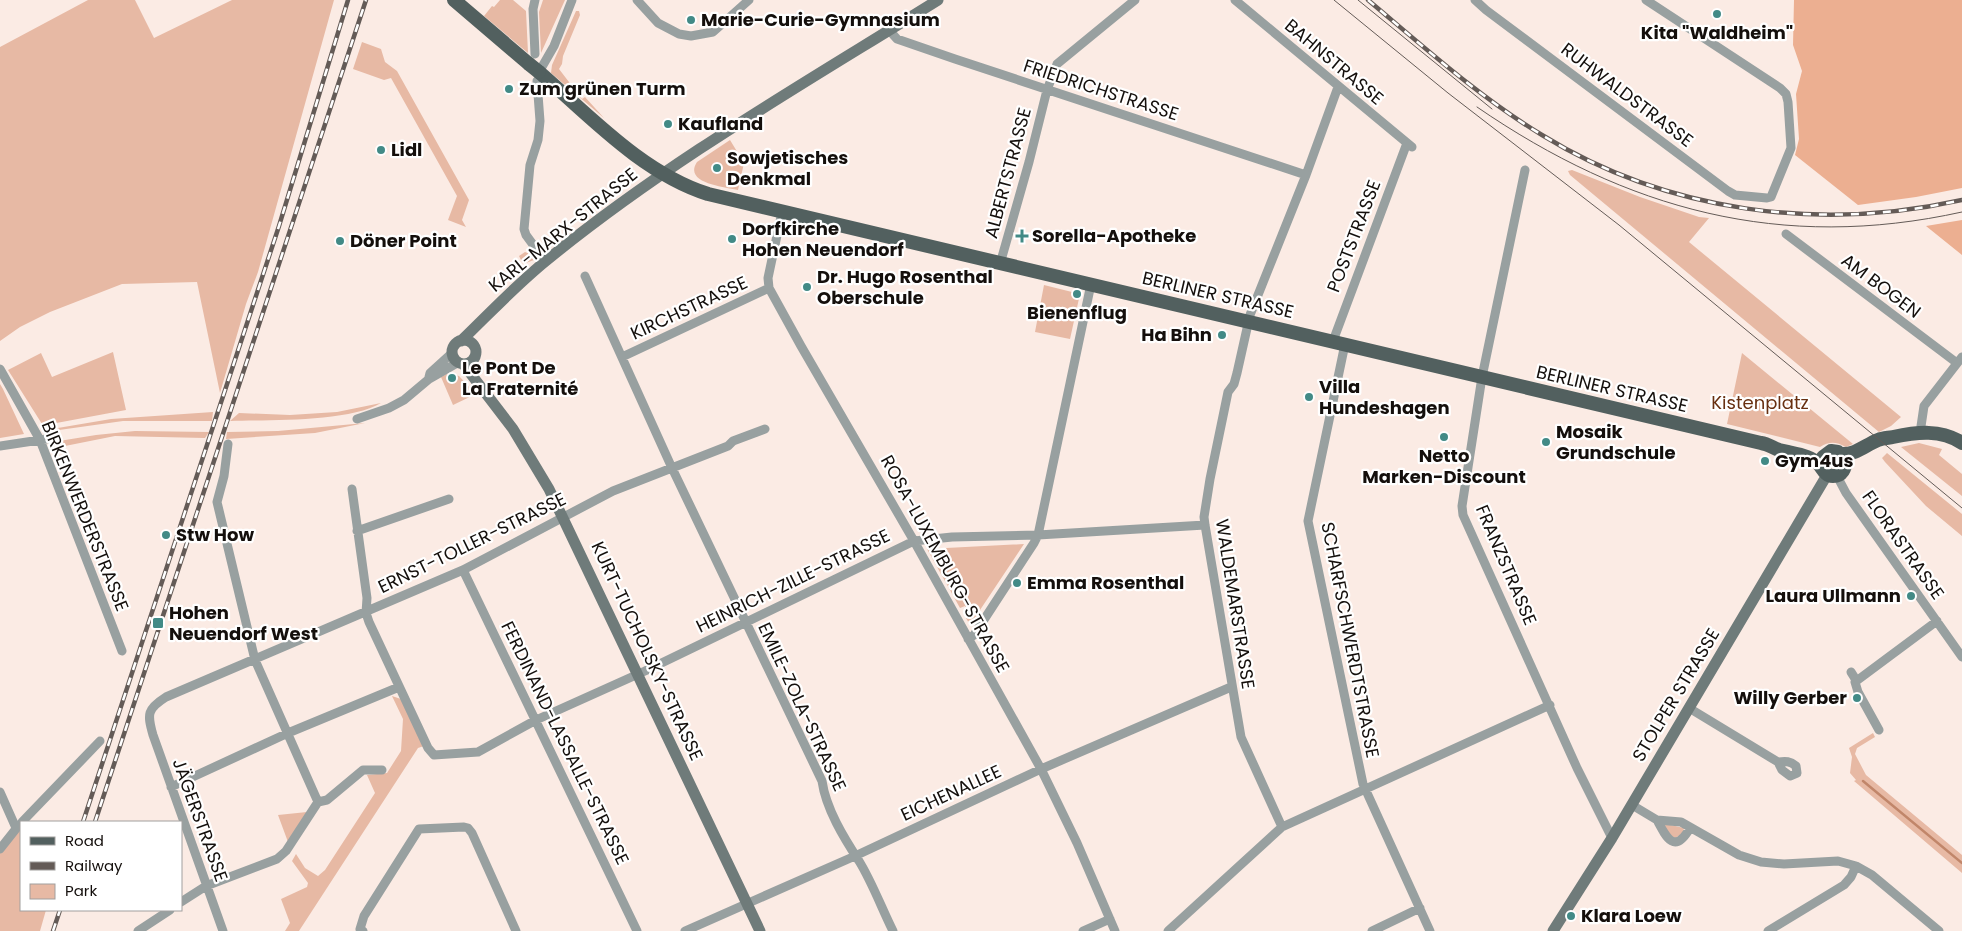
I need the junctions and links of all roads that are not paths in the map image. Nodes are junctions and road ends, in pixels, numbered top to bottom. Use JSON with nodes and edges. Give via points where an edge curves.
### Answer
{"nodes":[{"id":1,"x":454,"y":0,"type":"edge"},
{"id":2,"x":535,"y":0,"type":"edge"},
{"id":3,"x":572,"y":0,"type":"edge"},
{"id":4,"x":637,"y":0,"type":"edge"},
{"id":5,"x":749,"y":0,"type":"edge"},
{"id":6,"x":938,"y":0,"type":"edge"},
{"id":7,"x":1136,"y":0,"type":"edge"},
{"id":8,"x":1235,"y":0,"type":"edge"},
{"id":9,"x":1475,"y":0,"type":"edge"},
{"id":10,"x":1646,"y":0,"type":"edge"},
{"id":11,"x":889,"y":30,"type":"junction"},
{"id":12,"x":538,"y":69,"type":"junction"},
{"id":13,"x":1338,"y":87,"type":"junction"},
{"id":14,"x":1046,"y":90,"type":"junction"},
{"id":15,"x":1409,"y":145,"type":"joint"},
{"id":16,"x":1525,"y":170,"type":"dead end"},
{"id":17,"x":663,"y":173,"type":"junction"},
{"id":18,"x":1306,"y":175,"type":"junction"},
{"id":19,"x":782,"y":212,"type":"junction"},
{"id":20,"x":1786,"y":234,"type":"dead end"},
{"id":21,"x":545,"y":261,"type":"junction"},
{"id":22,"x":1000,"y":264,"type":"junction"},
{"id":23,"x":585,"y":276,"type":"dead end"},
{"id":24,"x":1091,"y":284,"type":"junction"},
{"id":25,"x":769,"y":288,"type":"junction"},
{"id":26,"x":486,"y":316,"type":"junction"},
{"id":27,"x":1248,"y":322,"type":"junction"},
{"id":28,"x":462,"y":340,"type":"junction"},
{"id":29,"x":1339,"y":342,"type":"junction"},
{"id":30,"x":473,"y":344,"type":"junction"},
{"id":31,"x":622,"y":357,"type":"junction"},
{"id":32,"x":462,"y":360,"type":"junction"},
{"id":33,"x":1960,"y":360,"type":"edge"},
{"id":34,"x":0,"y":369,"type":"edge"},
{"id":35,"x":1482,"y":376,"type":"junction"},
{"id":36,"x":356,"y":419,"type":"dead end"},
{"id":37,"x":765,"y":429,"type":"dead end"},
{"id":38,"x":1922,"y":433,"type":"junction"},
{"id":39,"x":52,"y":438,"type":"dead end"},
{"id":40,"x":40,"y":440,"type":"junction"},
{"id":41,"x":1962,"y":443,"type":"edge"},
{"id":42,"x":228,"y":444,"type":"dead end"},
{"id":43,"x":0,"y":446,"type":"edge"},
{"id":44,"x":1962,"y":447,"type":"edge"},
{"id":45,"x":1833,"y":465,"type":"junction"},
{"id":46,"x":672,"y":468,"type":"junction"},
{"id":47,"x":352,"y":489,"type":"dead end"},
{"id":48,"x":449,"y":498,"type":"dead end"},
{"id":49,"x":563,"y":517,"type":"junction"},
{"id":50,"x":1205,"y":525,"type":"junction"},
{"id":51,"x":357,"y":530,"type":"junction"},
{"id":52,"x":1038,"y":535,"type":"junction"},
{"id":53,"x":914,"y":541,"type":"junction"},
{"id":54,"x":463,"y":570,"type":"junction"},
{"id":55,"x":366,"y":613,"type":"junction"},
{"id":56,"x":1937,"y":621,"type":"junction"},
{"id":57,"x":745,"y":622,"type":"junction"},
{"id":58,"x":968,"y":639,"type":"junction"},
{"id":59,"x":122,"y":651,"type":"dead end"},
{"id":60,"x":1962,"y":657,"type":"edge"},
{"id":61,"x":255,"y":660,"type":"junction"},
{"id":62,"x":1851,"y":672,"type":"dead end"},
{"id":63,"x":638,"y":674,"type":"junction"},
{"id":64,"x":1856,"y":680,"type":"junction"},
{"id":65,"x":1231,"y":686,"type":"junction"},
{"id":66,"x":399,"y":687,"type":"junction"},
{"id":67,"x":1550,"y":705,"type":"junction"},
{"id":68,"x":1689,"y":708,"type":"junction"},
{"id":69,"x":149,"y":720,"type":"joint"},
{"id":70,"x":536,"y":720,"type":"junction"},
{"id":71,"x":1879,"y":730,"type":"dead end"},
{"id":72,"x":288,"y":733,"type":"junction"},
{"id":73,"x":100,"y":741,"type":"dead end"},
{"id":74,"x":1778,"y":762,"type":"dead end"},
{"id":75,"x":1041,"y":769,"type":"junction"},
{"id":76,"x":382,"y":770,"type":"dead end"},
{"id":77,"x":170,"y":787,"type":"junction"},
{"id":78,"x":1365,"y":790,"type":"junction"},
{"id":79,"x":0,"y":792,"type":"edge"},
{"id":80,"x":318,"y":802,"type":"junction"},
{"id":81,"x":1632,"y":805,"type":"junction"},
{"id":82,"x":1657,"y":820,"type":"junction"},
{"id":83,"x":23,"y":821,"type":"edge"},
{"id":84,"x":20,"y":824,"type":"edge"},
{"id":85,"x":1282,"y":826,"type":"junction"},
{"id":86,"x":1690,"y":828,"type":"junction"},
{"id":87,"x":1612,"y":838,"type":"junction"},
{"id":88,"x":0,"y":849,"type":"edge"},
{"id":89,"x":855,"y":856,"type":"junction"},
{"id":90,"x":1856,"y":866,"type":"junction"},
{"id":91,"x":206,"y":886,"type":"junction"},
{"id":92,"x":182,"y":901,"type":"edge"},
{"id":93,"x":747,"y":903,"type":"junction"},
{"id":94,"x":1420,"y":908,"type":"junction"},
{"id":95,"x":168,"y":911,"type":"edge"},
{"id":96,"x":1110,"y":920,"type":"junction"},
{"id":97,"x":361,"y":930,"type":"edge"},
{"id":98,"x":138,"y":931,"type":"edge"},
{"id":99,"x":224,"y":931,"type":"edge"},
{"id":100,"x":516,"y":931,"type":"edge"},
{"id":101,"x":637,"y":931,"type":"edge"},
{"id":102,"x":685,"y":931,"type":"edge"},
{"id":103,"x":760,"y":931,"type":"edge"},
{"id":104,"x":893,"y":931,"type":"edge"},
{"id":105,"x":1083,"y":931,"type":"edge"},
{"id":106,"x":1115,"y":931,"type":"edge"},
{"id":107,"x":1168,"y":931,"type":"edge"},
{"id":108,"x":1372,"y":931,"type":"edge"},
{"id":109,"x":1430,"y":931,"type":"edge"},
{"id":110,"x":1553,"y":931,"type":"edge"},
{"id":111,"x":1768,"y":931,"type":"edge"},
{"id":112,"x":1939,"y":931,"type":"edge"}],
"edges":[{"from":1,"to":12,"type":"main road","name":"BERLINER STRASSE"},
{"from":2,"to":12,"type":"street"},
{"from":3,"to":12,"type":"street","via":[[554,46]]},
{"from":4,"to":5,"type":"street","via":[[658,23],[679,34],[691,36],[713,32]]},
{"from":6,"to":11,"type":"main road","name":"KARL-MARX-STRASSE"},
{"from":7,"to":14,"type":"street","name":"ALBERTSTRASSE","via":[[1057,64]]},
{"from":8,"to":13,"type":"street","name":"BAHNSTRASSE"},
{"from":9,"to":10,"type":"street","name":"RUHWALDSTRASSE","via":[[1728,191],[1735,195],[1767,198],[1772,195],[1791,148],[1786,94]]},
{"from":11,"to":14,"type":"street","name":"FRIEDRICHSTRASSE","via":[[897,39]]},
{"from":11,"to":17,"type":"main road","name":"KARL-MARX-STRASSE"},
{"from":12,"to":17,"type":"main road","name":"BERLINER STRASSE","via":[[619,141]]},
{"from":12,"to":21,"type":"street","via":[[540,121],[530,165],[524,229]]},
{"from":13,"to":15,"type":"street","name":"BAHNSTRASSE"},
{"from":13,"to":18,"type":"street","name":"WALDEMARSTRASSE"},
{"from":14,"to":18,"type":"street","name":"FRIEDRICHSTRASSE"},
{"from":14,"to":22,"type":"street","name":"ALBERTSTRASSE"},
{"from":15,"to":29,"type":"street","name":"POSTSTRASSE"},
{"from":16,"to":35,"type":"street","name":"FRANZSTRASSE"},
{"from":17,"to":19,"type":"main road","name":"BERLINER STRASSE","via":[[702,192]]},
{"from":17,"to":21,"type":"main road","name":"KARL-MARX-STRASSE"},
{"from":18,"to":27,"type":"street","name":"WALDEMARSTRASSE"},
{"from":19,"to":22,"type":"main road","name":"BERLINER STRASSE"},
{"from":19,"to":25,"type":"street","via":[[768,278]]},
{"from":20,"to":33,"type":"street","name":"AM BOGEN"},
{"from":21,"to":26,"type":"main road","name":"KARL-MARX-STRASSE"},
{"from":22,"to":24,"type":"main road","name":"BERLINER STRASSE"},
{"from":23,"to":31,"type":"street","name":"EMILE-ZOLA-STRASSE"},
{"from":24,"to":27,"type":"main road","name":"BERLINER STRASSE"},
{"from":24,"to":52,"type":"street"},
{"from":25,"to":31,"type":"street","name":"KIRCHSTRASSE"},
{"from":25,"to":53,"type":"street","name":"ROSA-LUXEMBURG-STRASSE"},
{"from":26,"to":28,"type":"main road","name":"KARL-MARX-STRASSE"},
{"from":26,"to":30,"type":"main road","name":"KARL-MARX-STRASSE"},
{"from":27,"to":29,"type":"main road","name":"BERLINER STRASSE"},
{"from":27,"to":50,"type":"street","name":"WALDEMARSTRASSE","via":[[1237,372],[1227,397],[1210,480]]},
{"from":28,"to":30,"type":"main road"},
{"from":28,"to":32,"type":"main road","name":"KARL-MARX-STRASSE","via":[[455,344]]},
{"from":29,"to":35,"type":"main road","name":"BERLINER STRASSE"},
{"from":29,"to":78,"type":"street","name":"SCHARFSCHWERDTSTRASSE","via":[[1308,521]]},
{"from":30,"to":32,"type":"main road","name":"KARL-MARX-STRASSE","via":[[476,352]]},
{"from":31,"to":46,"type":"street","name":"EMILE-ZOLA-STRASSE"},
{"from":32,"to":36,"type":"street","name":"KARL-MARX-STRASSE","via":[[430,373],[428,379],[404,400]]},
{"from":32,"to":49,"type":"main road","name":"KURT-TUCHOLSKY-STRASSE","via":[[526,450]]},
{"from":33,"to":38,"type":"street","via":[[1923,407]]},
{"from":34,"to":40,"type":"street","name":"BIRKENWERDERSTRASSE"},
{"from":35,"to":45,"type":"main road","name":"BERLINER STRASSE","via":[[1769,444],[1776,449]]},
{"from":35,"to":67,"type":"street","name":"FRANZSTRASSE","via":[[1463,514]]},
{"from":37,"to":46,"type":"street","name":"ERNST-TOLLER-STRASSE"},
{"from":38,"to":41,"type":"main road","via":[[1940,433]]},
{"from":38,"to":44,"type":"main road"},
{"from":38,"to":45,"type":"main road","via":[[1893,437]]},
{"from":39,"to":40,"type":"street"},
{"from":40,"to":43,"type":"street"},
{"from":40,"to":59,"type":"street","name":"BIRKENWERDERSTRASSE"},
{"from":42,"to":61,"type":"street","via":[[217,502]]},
{"from":45,"to":56,"type":"street","name":"FLORASTRASSE","via":[[1846,493]]},
{"from":45,"to":68,"type":"main road","name":"STOLPER STRASSE"},
{"from":46,"to":49,"type":"street","name":"ERNST-TOLLER-STRASSE","via":[[613,490]]},
{"from":46,"to":57,"type":"street","name":"EMILE-ZOLA-STRASSE"},
{"from":47,"to":51,"type":"street"},
{"from":48,"to":51,"type":"street"},
{"from":49,"to":54,"type":"street","name":"ERNST-TOLLER-STRASSE"},
{"from":49,"to":63,"type":"main road","name":"KURT-TUCHOLSKY-STRASSE"},
{"from":50,"to":52,"type":"street","name":"HEINRICH-ZILLE-STRASSE"},
{"from":50,"to":65,"type":"street","name":"WALDEMARSTRASSE"},
{"from":51,"to":55,"type":"street","via":[[367,598]]},
{"from":52,"to":53,"type":"street","name":"HEINRICH-ZILLE-STRASSE"},
{"from":52,"to":58,"type":"street","via":[[984,620]]},
{"from":53,"to":57,"type":"street","name":"HEINRICH-ZILLE-STRASSE"},
{"from":53,"to":58,"type":"street","name":"ROSA-LUXEMBURG-STRASSE"},
{"from":54,"to":55,"type":"street","name":"ERNST-TOLLER-STRASSE"},
{"from":54,"to":70,"type":"street","name":"FERDINAND-LASSALLE-STRASSE"},
{"from":55,"to":61,"type":"street","name":"ERNST-TOLLER-STRASSE"},
{"from":55,"to":66,"type":"street"},
{"from":56,"to":60,"type":"street","name":"FLORASTRASSE"},
{"from":56,"to":64,"type":"street"},
{"from":57,"to":63,"type":"street","name":"HEINRICH-ZILLE-STRASSE"},
{"from":57,"to":89,"type":"street","name":"EMILE-ZOLA-STRASSE"},
{"from":58,"to":75,"type":"street","name":"ROSA-LUXEMBURG-STRASSE"},
{"from":61,"to":69,"type":"street","name":"ERNST-TOLLER-STRASSE","via":[[166,697],[150,710]]},
{"from":61,"to":72,"type":"street"},
{"from":62,"to":64,"type":"street"},
{"from":63,"to":70,"type":"street","name":"HEINRICH-ZILLE-STRASSE"},
{"from":63,"to":93,"type":"main road","name":"KURT-TUCHOLSKY-STRASSE"},
{"from":64,"to":71,"type":"street","via":[[1855,686]]},
{"from":65,"to":75,"type":"street","name":"EICHENALLEE"},
{"from":65,"to":85,"type":"street","name":"WALDEMARSTRASSE","via":[[1243,745]]},
{"from":66,"to":70,"type":"street","name":"HEINRICH-ZILLE-STRASSE","via":[[434,755],[478,752]]},
{"from":66,"to":72,"type":"street"},
{"from":67,"to":78,"type":"street"},
{"from":67,"to":87,"type":"street","name":"FRANZSTRASSE"},
{"from":68,"to":74,"type":"street"},
{"from":68,"to":81,"type":"main road","name":"STOLPER STRASSE"},
{"from":69,"to":77,"type":"street","name":"JÄGERSTRASSE"},
{"from":70,"to":101,"type":"street","name":"FERDINAND-LASSALLE-STRASSE"},
{"from":72,"to":77,"type":"street"},
{"from":72,"to":80,"type":"street"},
{"from":73,"to":83,"type":"street"},
{"from":75,"to":89,"type":"street","name":"EICHENALLEE"},
{"from":75,"to":96,"type":"street","name":"ROSA-LUXEMBURG-STRASSE"},
{"from":76,"to":80,"type":"street","via":[[363,770],[327,800]]},
{"from":77,"to":91,"type":"street","name":"JÄGERSTRASSE"},
{"from":78,"to":85,"type":"street"},
{"from":78,"to":94,"type":"street","name":"SCHARFSCHWERDTSTRASSE"},
{"from":79,"to":84,"type":"street"},
{"from":80,"to":91,"type":"street","via":[[286,851],[277,859]]},
{"from":81,"to":82,"type":"street"},
{"from":81,"to":87,"type":"main road","name":"STOLPER STRASSE"},
{"from":82,"to":86,"type":"street","via":[[1673,820]]},
{"from":82,"to":86,"type":"street","via":[[1665,836],[1673,842],[1683,840]]},
{"from":84,"to":88,"type":"street"},
{"from":85,"to":107,"type":"street"},
{"from":86,"to":90,"type":"street","via":[[1740,855],[1761,862],[1838,861]]},
{"from":87,"to":110,"type":"main road","name":"STOLPER STRASSE"},
{"from":89,"to":93,"type":"street","name":"EICHENALLEE"},
{"from":89,"to":104,"type":"street","name":"EMILE-ZOLA-STRASSE"},
{"from":90,"to":111,"type":"street","via":[[1844,885]]},
{"from":90,"to":112,"type":"street","via":[[1872,875]]},
{"from":91,"to":92,"type":"street"},
{"from":91,"to":99,"type":"street","name":"JÄGERSTRASSE"},
{"from":93,"to":102,"type":"street","name":"EICHENALLEE"},
{"from":93,"to":103,"type":"main road","name":"KURT-TUCHOLSKY-STRASSE"},
{"from":94,"to":108,"type":"street"},
{"from":94,"to":109,"type":"street","name":"SCHARFSCHWERDTSTRASSE"},
{"from":95,"to":98,"type":"street"},
{"from":96,"to":105,"type":"street"},
{"from":96,"to":106,"type":"street","name":"ROSA-LUXEMBURG-STRASSE"},
{"from":97,"to":100,"type":"street","via":[[364,916],[419,830],[464,827],[472,833]]}]}
